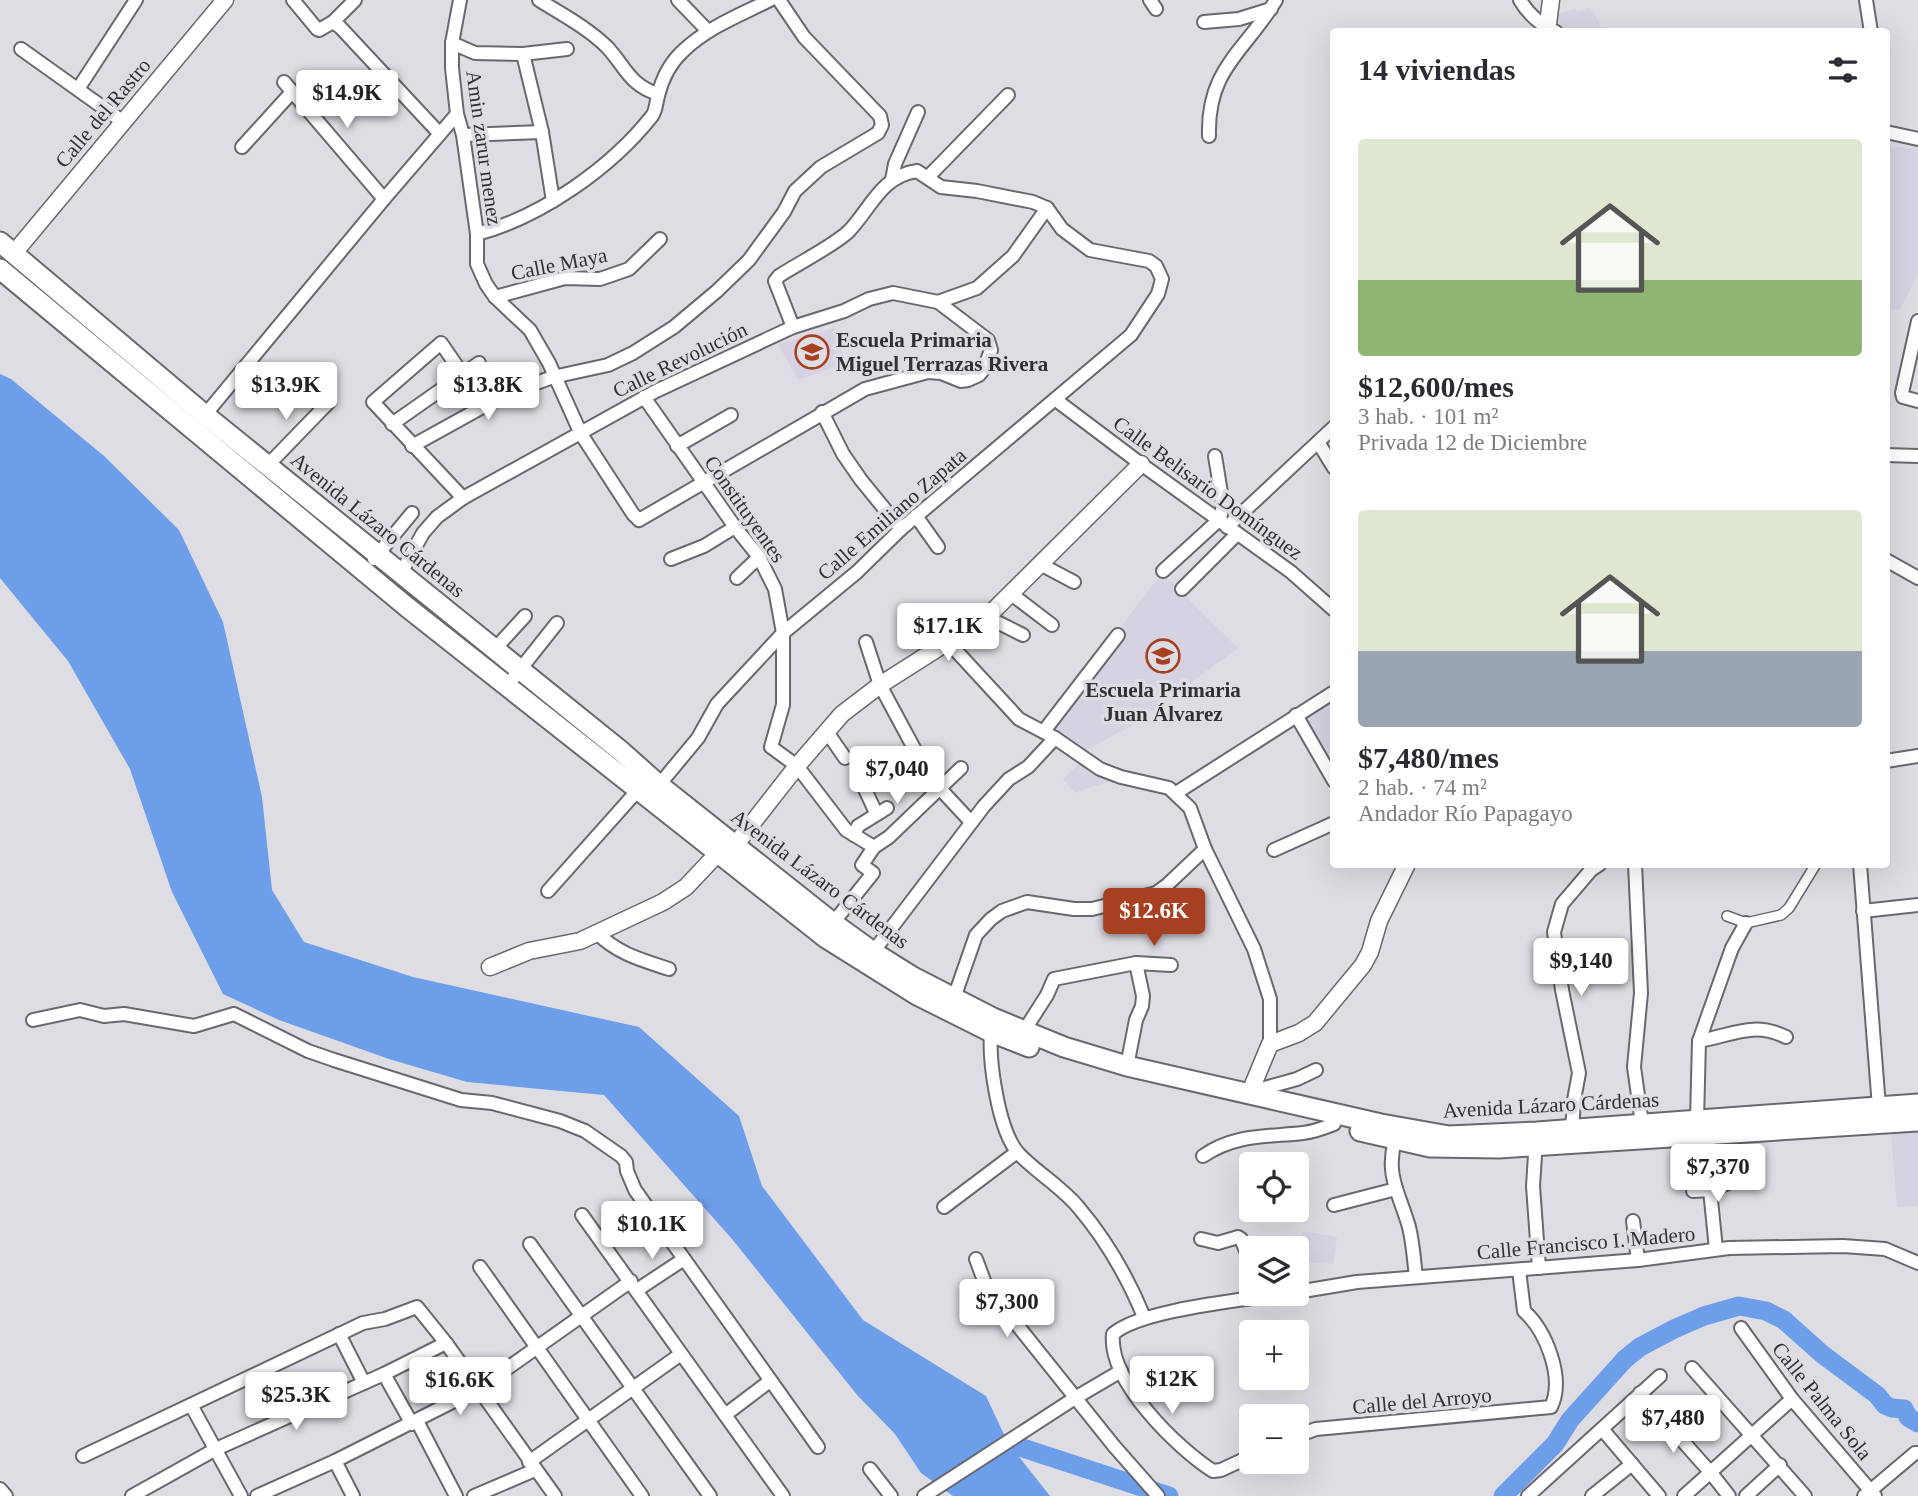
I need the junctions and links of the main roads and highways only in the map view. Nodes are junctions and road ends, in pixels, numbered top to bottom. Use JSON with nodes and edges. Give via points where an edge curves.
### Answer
{"nodes":[{"id":1,"x":7,"y":247,"type":"edge"},
{"id":2,"x":0,"y":269,"type":"edge"},
{"id":3,"x":62,"y":294,"type":"junction"},
{"id":4,"x":49,"y":310,"type":"junction"},
{"id":5,"x":315,"y":503,"type":"junction"},
{"id":6,"x":302,"y":519,"type":"junction"},
{"id":7,"x":727,"y":849,"type":"junction"},
{"id":8,"x":992,"y":1025,"type":"junction"},
{"id":9,"x":1918,"y":1104,"type":"edge"},
{"id":10,"x":1918,"y":1121,"type":"edge"},
{"id":11,"x":1702,"y":1128,"type":"junction"},
{"id":12,"x":1575,"y":1137,"type":"junction"},
{"id":13,"x":1536,"y":1140,"type":"junction"}],
"edges":[{"from":1,"to":3,"type":"main road","name":"Avenida Lázaro Cárdenas"},
{"from":2,"to":4,"type":"main road","name":"Avenida Lázaro Cárdenas"},
{"from":3,"to":4,"type":"main road"},
{"from":3,"to":5,"type":"main road","name":"Avenida Lázaro Cárdenas"},
{"from":4,"to":6,"type":"main road","name":"Avenida Lázaro Cárdenas"},
{"from":5,"to":6,"type":"main road"},
{"from":5,"to":7,"type":"main road","name":"Avenida Lázaro Cárdenas","via":[[622,752]]},
{"from":6,"to":7,"type":"main road","name":"Avenida Lázaro Cárdenas","via":[[638,790]]},
{"from":7,"to":8,"type":"main road","name":"Avenida Lázaro Cárdenas","via":[[873,952]]},
{"from":7,"to":8,"type":"main road","name":"Avenida Lázaro Cárdenas","via":[[825,938],[917,995]]},
{"from":8,"to":13,"type":"main road","name":"Avenida Lázaro Cárdenas","via":[[1024,1031],[1127,1066],[1381,1124],[1450,1136]]},
{"from":8,"to":13,"type":"main road","name":"Avenida Lázaro Cárdenas","via":[[1069,1062],[1395,1141],[1430,1147]]},
{"from":9,"to":11,"type":"main road","name":"Avenida Lázaro Cárdenas"},
{"from":10,"to":11,"type":"main road","name":"Avenida Lázaro Cárdenas"},
{"from":11,"to":12,"type":"main road","name":"Avenida Lázaro Cárdenas"},
{"from":11,"to":12,"type":"main road","name":"Avenida Lázaro Cárdenas","via":[[1642,1124]]},
{"from":12,"to":13,"type":"main road","name":"Avenida Lázaro Cárdenas"}]}
